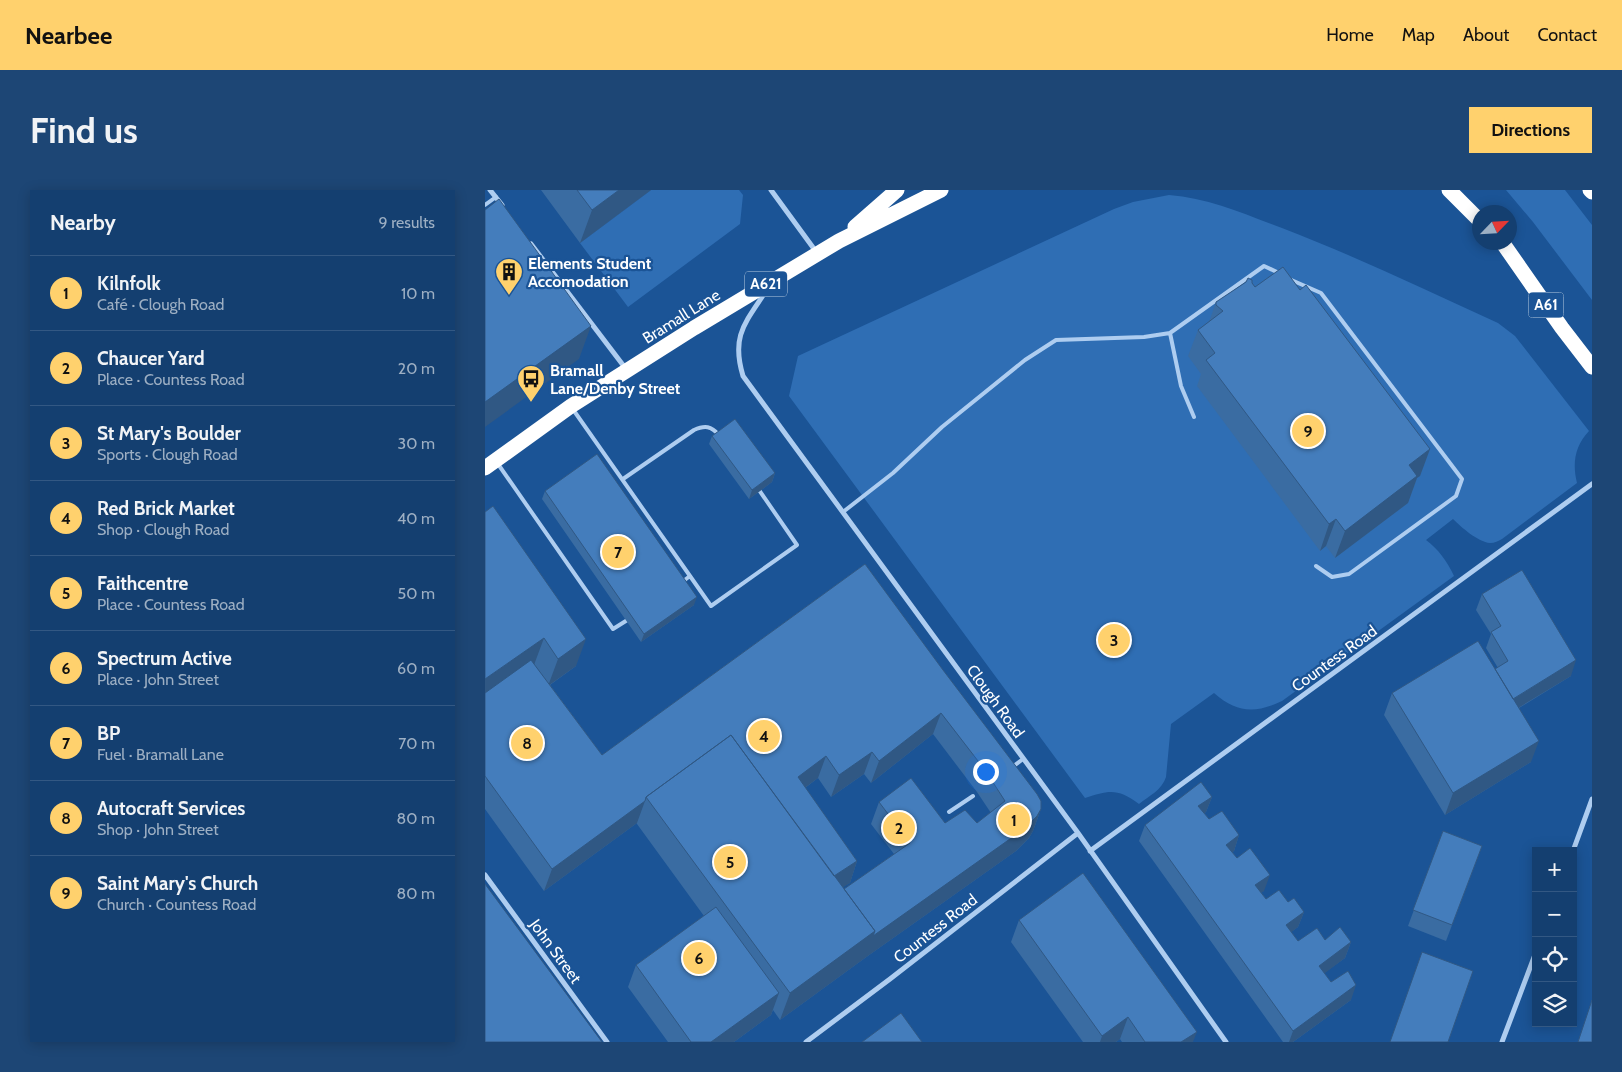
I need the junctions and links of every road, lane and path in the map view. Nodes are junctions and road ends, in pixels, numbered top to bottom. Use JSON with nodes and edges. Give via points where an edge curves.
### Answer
{"nodes":[{"id":1,"x":490,"y":190,"type":"edge"},
{"id":2,"x":771,"y":190,"type":"edge"},
{"id":3,"x":897,"y":190,"type":"edge"},
{"id":4,"x":941,"y":190,"type":"edge"},
{"id":5,"x":1449,"y":190,"type":"edge"},
{"id":6,"x":496,"y":197,"type":"junction"},
{"id":7,"x":485,"y":205,"type":"edge"},
{"id":8,"x":508,"y":213,"type":"edge"},
{"id":9,"x":1472,"y":213,"type":"edge"},
{"id":10,"x":526,"y":237,"type":"edge"},
{"id":11,"x":839,"y":241,"type":"junction"},
{"id":12,"x":1508,"y":250,"type":"edge"},
{"id":13,"x":817,"y":254,"type":"junction"},
{"id":14,"x":773,"y":280,"type":"junction"},
{"id":15,"x":1170,"y":333,"type":"junction"},
{"id":16,"x":1592,"y":367,"type":"edge"},
{"id":17,"x":628,"y":371,"type":"junction"},
{"id":18,"x":743,"y":376,"type":"joint"},
{"id":19,"x":571,"y":406,"type":"junction"},
{"id":20,"x":1194,"y":417,"type":"dead end"},
{"id":21,"x":720,"y":436,"type":"edge"},
{"id":22,"x":490,"y":464,"type":"edge"},
{"id":23,"x":623,"y":479,"type":"junction"},
{"id":24,"x":754,"y":483,"type":"edge"},
{"id":25,"x":1592,"y":484,"type":"edge"},
{"id":26,"x":843,"y":512,"type":"junction"},
{"id":27,"x":1316,"y":566,"type":"dead end"},
{"id":28,"x":690,"y":576,"type":"junction"},
{"id":29,"x":675,"y":587,"type":"edge"},
{"id":30,"x":636,"y":613,"type":"edge"},
{"id":31,"x":1023,"y":759,"type":"junction"},
{"id":32,"x":1008,"y":770,"type":"edge"},
{"id":33,"x":973,"y":796,"type":"dead end"},
{"id":34,"x":1592,"y":799,"type":"edge"},
{"id":35,"x":949,"y":812,"type":"dead end"},
{"id":36,"x":1078,"y":833,"type":"junction"},
{"id":37,"x":1574,"y":847,"type":"edge"},
{"id":38,"x":1090,"y":851,"type":"junction"},
{"id":39,"x":485,"y":875,"type":"edge"},
{"id":40,"x":1532,"y":963,"type":"edge"},
{"id":41,"x":607,"y":1042,"type":"edge"},
{"id":42,"x":806,"y":1042,"type":"edge"},
{"id":43,"x":1226,"y":1042,"type":"edge"},
{"id":44,"x":1503,"y":1042,"type":"edge"}],
"edges":[{"from":1,"to":6,"type":"street"},
{"from":2,"to":13,"type":"street"},
{"from":3,"to":11,"type":"highway","name":"Bramall Lane"},
{"from":4,"to":11,"type":"highway","name":"Bramall Lane","number":"A621"},
{"from":5,"to":9,"type":"highway"},
{"from":6,"to":7,"type":"lane"},
{"from":6,"to":8,"type":"street"},
{"from":10,"to":17,"type":"street"},
{"from":11,"to":13,"type":"highway","name":"Bramall Lane","number":"A621"},
{"from":12,"to":16,"type":"highway","number":"A61"},
{"from":13,"to":14,"type":"highway","name":"Bramall Lane","number":"A621"},
{"from":14,"to":17,"type":"highway","name":"Bramall Lane","number":"A621"},
{"from":14,"to":18,"type":"street","name":"Bramall Lane","via":[[738,339],[738,359]]},
{"from":15,"to":20,"type":"lane","via":[[1181,386]]},
{"from":15,"to":26,"type":"lane","via":[[1056,340],[1025,360]]},
{"from":15,"to":27,"type":"lane","via":[[1264,266],[1321,293],[1462,479],[1456,496],[1349,574],[1332,577]]},
{"from":17,"to":19,"type":"highway","name":"Bramall Lane","number":"A621"},
{"from":18,"to":26,"type":"street","name":"Clough Road"},
{"from":19,"to":22,"type":"highway","name":"Bramall Lane","number":"A621"},
{"from":19,"to":23,"type":"lane"},
{"from":21,"to":23,"type":"lane","via":[[708,426],[694,430]]},
{"from":22,"to":30,"type":"lane","via":[[613,629]]},
{"from":23,"to":28,"type":"lane"},
{"from":24,"to":28,"type":"lane","via":[[797,545],[711,606]]},
{"from":25,"to":38,"type":"street","name":"Countess Road"},
{"from":26,"to":31,"type":"street","name":"Clough Road"},
{"from":28,"to":29,"type":"lane"},
{"from":31,"to":32,"type":"lane"},
{"from":31,"to":36,"type":"street","name":"Clough Road"},
{"from":33,"to":35,"type":"lane"},
{"from":34,"to":37,"type":"street"},
{"from":36,"to":38,"type":"street","name":"Clough Road"},
{"from":36,"to":42,"type":"street","name":"Countess Road"},
{"from":38,"to":43,"type":"street","name":"Clough Road"},
{"from":39,"to":41,"type":"street","name":"John Street"},
{"from":40,"to":44,"type":"street"}]}
